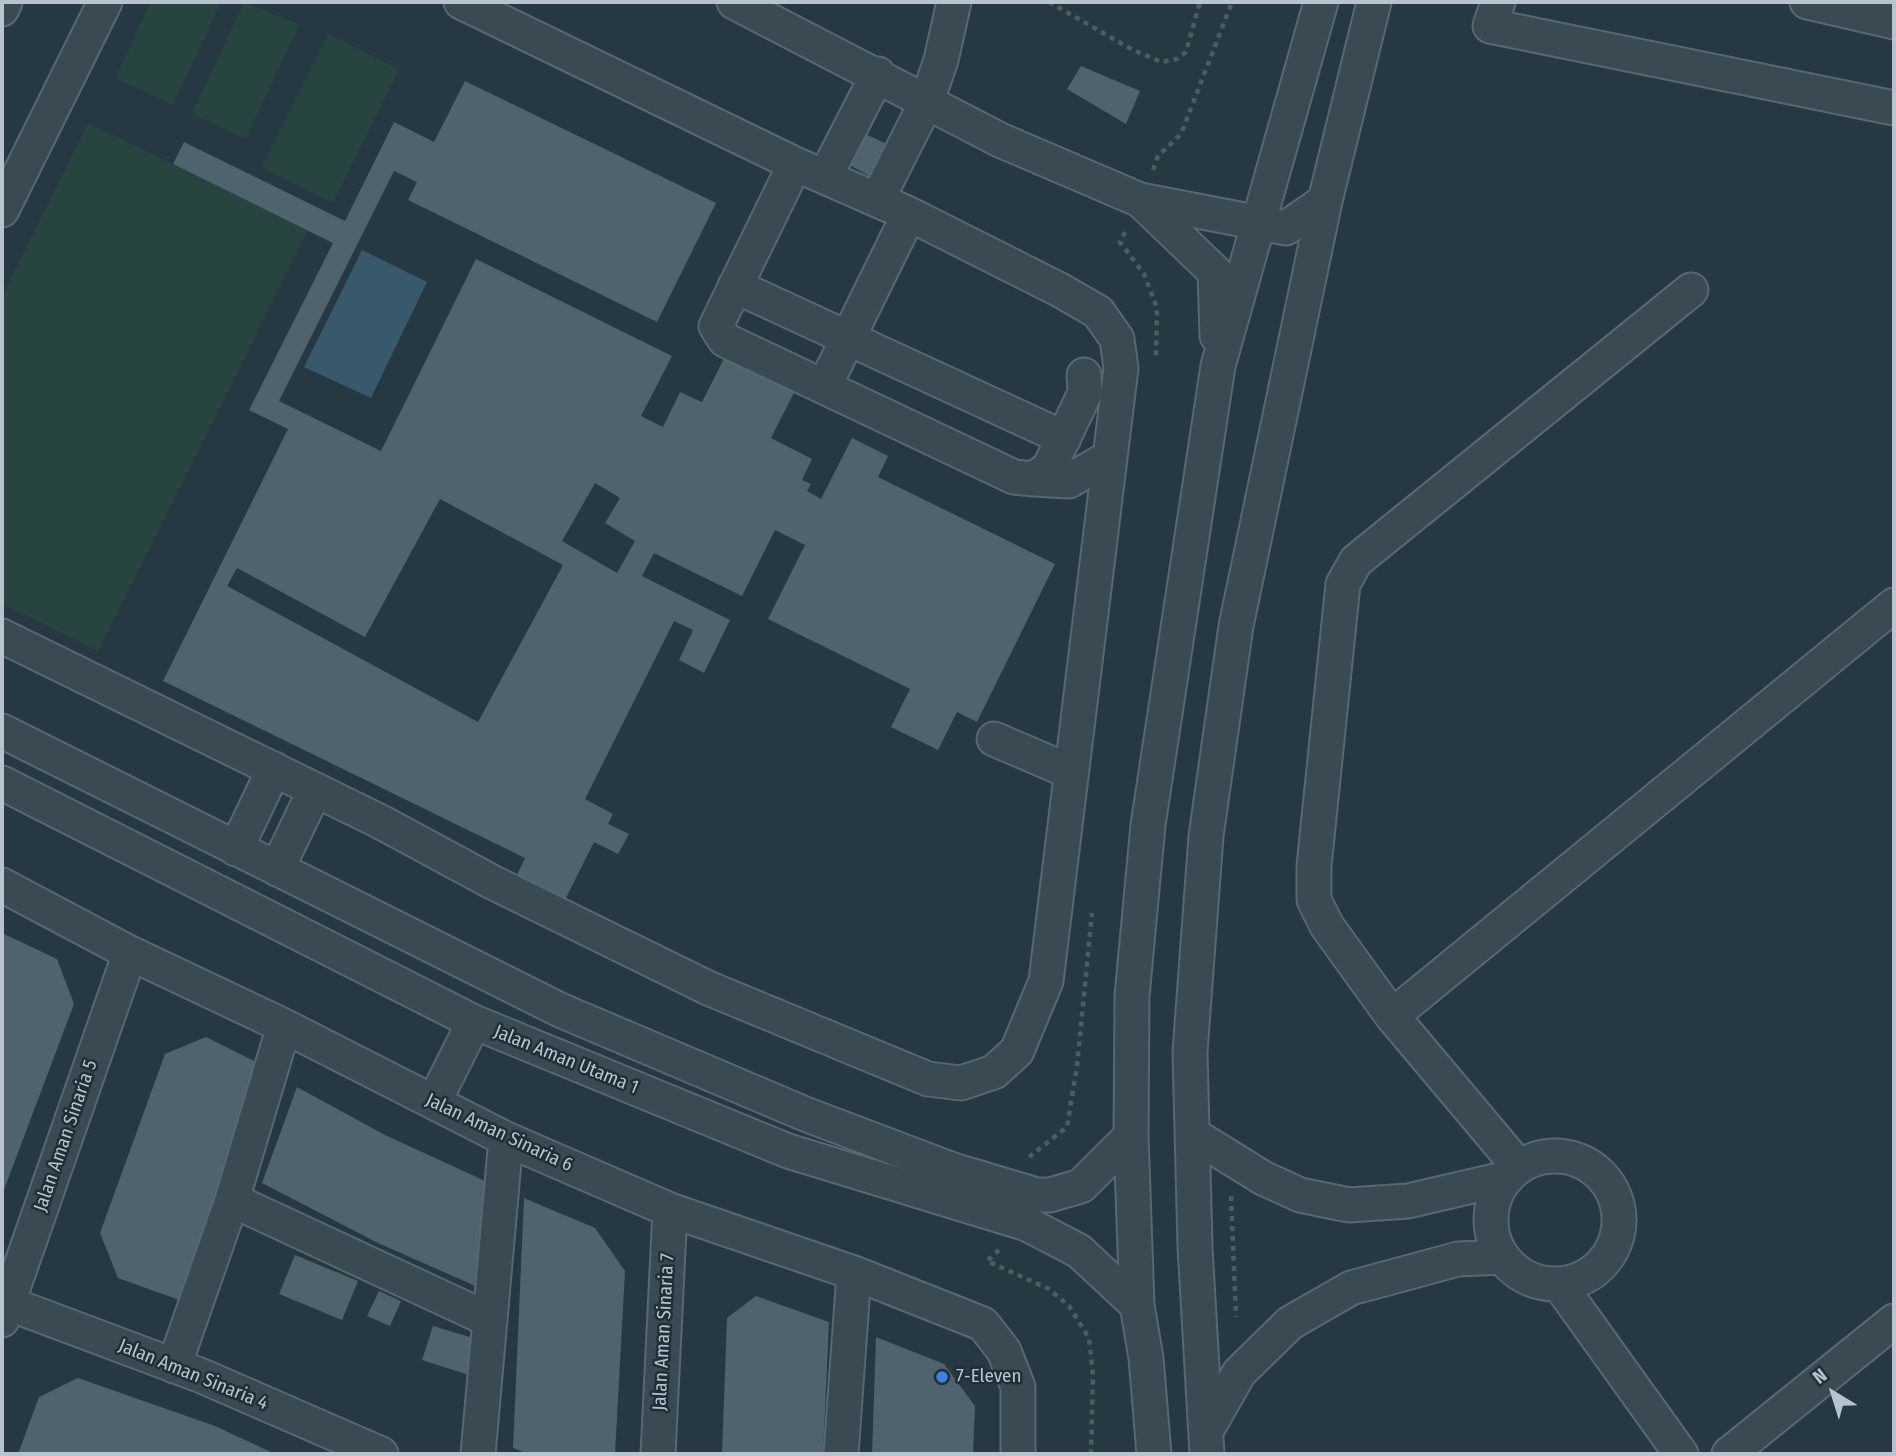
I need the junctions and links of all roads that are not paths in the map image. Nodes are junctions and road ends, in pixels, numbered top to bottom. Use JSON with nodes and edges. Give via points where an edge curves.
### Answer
{"nodes":[{"id":1,"x":5,"y":2,"type":"edge"},
{"id":2,"x":105,"y":2,"type":"edge"},
{"id":3,"x":461,"y":2,"type":"edge"},
{"id":4,"x":734,"y":2,"type":"edge"},
{"id":5,"x":954,"y":2,"type":"edge"},
{"id":6,"x":1321,"y":2,"type":"edge"},
{"id":7,"x":1374,"y":2,"type":"edge"},
{"id":8,"x":1807,"y":2,"type":"edge"},
{"id":9,"x":2,"y":9,"type":"edge"},
{"id":10,"x":1494,"y":14,"type":"edge"},
{"id":11,"x":1894,"y":22,"type":"edge"},
{"id":12,"x":878,"y":74,"type":"junction"},
{"id":13,"x":927,"y":101,"type":"junction"},
{"id":14,"x":1894,"y":108,"type":"edge"},
{"id":15,"x":795,"y":163,"type":"junction"},
{"id":16,"x":825,"y":177,"type":"junction"},
{"id":17,"x":877,"y":200,"type":"junction"},
{"id":18,"x":1140,"y":200,"type":"junction"},
{"id":19,"x":1325,"y":201,"type":"junction"},
{"id":20,"x":2,"y":210,"type":"edge"},
{"id":21,"x":909,"y":214,"type":"junction"},
{"id":22,"x":1258,"y":225,"type":"junction"},
{"id":23,"x":735,"y":286,"type":"junction"},
{"id":24,"x":1691,"y":290,"type":"dead end"},
{"id":25,"x":849,"y":338,"type":"junction"},
{"id":26,"x":1217,"y":366,"type":"junction"},
{"id":27,"x":1084,"y":375,"type":"dead end"},
{"id":28,"x":824,"y":387,"type":"junction"},
{"id":29,"x":1064,"y":438,"type":"junction"},
{"id":30,"x":1110,"y":457,"type":"junction"},
{"id":31,"x":1034,"y":479,"type":"junction"},
{"id":32,"x":1894,"y":605,"type":"edge"},
{"id":33,"x":2,"y":636,"type":"edge"},
{"id":34,"x":2,"y":731,"type":"edge"},
{"id":35,"x":994,"y":739,"type":"dead end"},
{"id":36,"x":274,"y":769,"type":"junction"},
{"id":37,"x":1071,"y":772,"type":"junction"},
{"id":38,"x":2,"y":783,"type":"edge"},
{"id":39,"x":315,"y":790,"type":"junction"},
{"id":40,"x":236,"y":849,"type":"junction"},
{"id":41,"x":277,"y":869,"type":"junction"},
{"id":42,"x":2,"y":885,"type":"edge"},
{"id":43,"x":130,"y":953,"type":"junction"},
{"id":44,"x":450,"y":954,"type":"junction"},
{"id":45,"x":560,"y":1010,"type":"junction"},
{"id":46,"x":1392,"y":1016,"type":"junction"},
{"id":47,"x":474,"y":1022,"type":"junction"},
{"id":48,"x":284,"y":1026,"type":"junction"},
{"id":49,"x":434,"y":1102,"type":"junction"},
{"id":50,"x":1192,"y":1134,"type":"junction"},
{"id":51,"x":1131,"y":1136,"type":"junction"},
{"id":52,"x":506,"y":1139,"type":"junction"},
{"id":53,"x":1513,"y":1173,"type":"junction"},
{"id":54,"x":232,"y":1200,"type":"junction"},
{"id":55,"x":670,"y":1210,"type":"junction"},
{"id":56,"x":1502,"y":1256,"type":"junction"},
{"id":57,"x":854,"y":1273,"type":"junction"},
{"id":58,"x":1559,"y":1284,"type":"junction"},
{"id":59,"x":1137,"y":1306,"type":"junction"},
{"id":60,"x":4,"y":1308,"type":"edge"},
{"id":61,"x":490,"y":1321,"type":"junction"},
{"id":62,"x":1894,"y":1321,"type":"edge"},
{"id":63,"x":174,"y":1366,"type":"junction"},
{"id":64,"x":1207,"y":1443,"type":"edge"},
{"id":65,"x":382,"y":1454,"type":"edge"},
{"id":66,"x":478,"y":1454,"type":"edge"},
{"id":67,"x":659,"y":1454,"type":"edge"},
{"id":68,"x":841,"y":1454,"type":"edge"},
{"id":69,"x":1018,"y":1454,"type":"edge"},
{"id":70,"x":1154,"y":1454,"type":"edge"},
{"id":71,"x":1681,"y":1454,"type":"edge"},
{"id":72,"x":1728,"y":1454,"type":"edge"}],
"edges":[{"from":1,"to":9,"type":"street"},
{"from":2,"to":20,"type":"street"},
{"from":3,"to":15,"type":"street"},
{"from":4,"to":12,"type":"street"},
{"from":5,"to":13,"type":"street"},
{"from":6,"to":22,"type":"street"},
{"from":7,"to":19,"type":"street"},
{"from":8,"to":11,"type":"street"},
{"from":10,"to":14,"type":"street"},
{"from":12,"to":13,"type":"street"},
{"from":12,"to":16,"type":"street"},
{"from":13,"to":17,"type":"street"},
{"from":13,"to":18,"type":"street","via":[[1000,140]]},
{"from":15,"to":16,"type":"street"},
{"from":15,"to":23,"type":"street"},
{"from":16,"to":17,"type":"street"},
{"from":17,"to":21,"type":"street"},
{"from":18,"to":22,"type":"street"},
{"from":18,"to":26,"type":"street","via":[[1215,272]]},
{"from":19,"to":22,"type":"street","via":[[1286,228]]},
{"from":19,"to":50,"type":"street","via":[[1236,625],[1206,836],[1189,1052]]},
{"from":21,"to":25,"type":"street"},
{"from":21,"to":30,"type":"street","via":[[1098,312],[1117,340],[1121,368]]},
{"from":22,"to":26,"type":"street"},
{"from":23,"to":25,"type":"street"},
{"from":23,"to":28,"type":"street","via":[[716,326],[725,340]]},
{"from":24,"to":46,"type":"street","via":[[1356,561],[1346,575],[1314,900],[1327,926]]},
{"from":25,"to":28,"type":"street"},
{"from":25,"to":29,"type":"street"},
{"from":26,"to":51,"type":"street","via":[[1148,825],[1132,996]]},
{"from":27,"to":29,"type":"street","via":[[1085,393]]},
{"from":28,"to":31,"type":"street","via":[[1013,477]]},
{"from":29,"to":31,"type":"street","via":[[1049,468]]},
{"from":30,"to":31,"type":"street","via":[[1069,481]]},
{"from":30,"to":37,"type":"street"},
{"from":32,"to":46,"type":"street"},
{"from":33,"to":36,"type":"street"},
{"from":34,"to":40,"type":"street"},
{"from":35,"to":37,"type":"street"},
{"from":36,"to":39,"type":"street"},
{"from":36,"to":40,"type":"street"},
{"from":37,"to":39,"type":"street","via":[[1046,981],[1032,1021],[1017,1051],[994,1072],[961,1083],[929,1079],[708,988]]},
{"from":38,"to":47,"type":"street","name":"Jalan Aman Utama 1"},
{"from":39,"to":41,"type":"street"},
{"from":40,"to":41,"type":"street"},
{"from":41,"to":44,"type":"street"},
{"from":42,"to":43,"type":"street","name":"Jalan Aman Sinaria 6"},
{"from":43,"to":48,"type":"street","name":"Jalan Aman Sinaria 6"},
{"from":43,"to":60,"type":"street","name":"Jalan Aman Sinaria 5"},
{"from":44,"to":45,"type":"street"},
{"from":44,"to":47,"type":"street"},
{"from":45,"to":47,"type":"street"},
{"from":45,"to":51,"type":"street","via":[[805,1114],[953,1170],[1037,1195],[1081,1186]]},
{"from":46,"to":53,"type":"street"},
{"from":47,"to":49,"type":"street"},
{"from":47,"to":59,"type":"street","name":"Jalan Aman Utama 1","via":[[788,1151],[1027,1224],[1080,1251]]},
{"from":48,"to":49,"type":"street","name":"Jalan Aman Sinaria 6"},
{"from":48,"to":54,"type":"street"},
{"from":49,"to":52,"type":"street","name":"Jalan Aman Sinaria 6"},
{"from":50,"to":53,"type":"street","via":[[1230,1160],[1300,1195],[1349,1205],[1408,1201]]},
{"from":50,"to":64,"type":"street"},
{"from":51,"to":59,"type":"street"},
{"from":52,"to":55,"type":"street","name":"Jalan Aman Sinaria 6"},
{"from":52,"to":61,"type":"street"},
{"from":53,"to":56,"type":"street","via":[[1492,1208],[1491,1225]]},
{"from":53,"to":58,"type":"street","via":[[1551,1156],[1567,1157],[1597,1171],[1616,1199],[1618,1224],[1613,1248],[1591,1273]]},
{"from":54,"to":61,"type":"street"},
{"from":54,"to":63,"type":"street"},
{"from":55,"to":57,"type":"street","name":"Jalan Aman Sinaria 6"},
{"from":55,"to":67,"type":"street","name":"Jalan Aman Sinaria 7"},
{"from":56,"to":58,"type":"street","via":[[1527,1278]]},
{"from":56,"to":64,"type":"street","via":[[1458,1259],[1351,1288],[1290,1323],[1239,1373]]},
{"from":57,"to":68,"type":"street"},
{"from":57,"to":69,"type":"street","name":"Jalan Aman Sinaria 6","via":[[983,1324],[1004,1351],[1018,1387]]},
{"from":58,"to":71,"type":"street"},
{"from":59,"to":70,"type":"street"},
{"from":60,"to":63,"type":"street","name":"Jalan Aman Sinaria 4"},
{"from":61,"to":66,"type":"street"},
{"from":62,"to":72,"type":"street"},
{"from":63,"to":65,"type":"street","name":"Jalan Aman Sinaria 4"}]}
